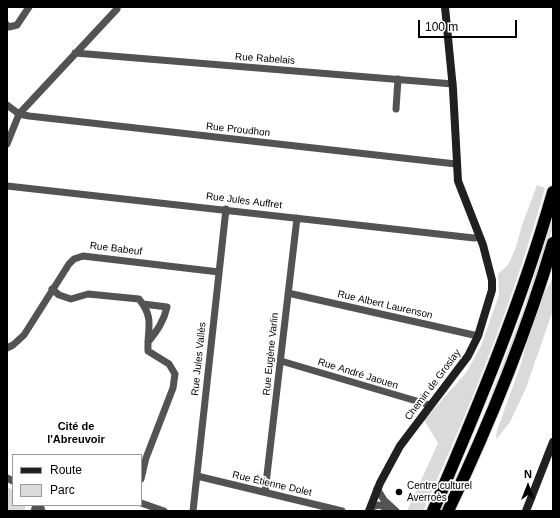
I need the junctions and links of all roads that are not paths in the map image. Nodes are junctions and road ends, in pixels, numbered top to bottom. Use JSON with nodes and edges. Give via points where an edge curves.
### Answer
{"nodes":[{"id":1,"x":29,"y":7,"type":"edge"},
{"id":2,"x":445,"y":7,"type":"edge"},
{"id":3,"x":117,"y":9,"type":"dead end"},
{"id":4,"x":7,"y":25,"type":"edge"},
{"id":5,"x":75,"y":53,"type":"junction"},
{"id":6,"x":398,"y":79,"type":"junction"},
{"id":7,"x":453,"y":84,"type":"junction"},
{"id":8,"x":7,"y":105,"type":"edge"},
{"id":9,"x":396,"y":109,"type":"dead end"},
{"id":10,"x":19,"y":114,"type":"junction"},
{"id":11,"x":7,"y":144,"type":"edge"},
{"id":12,"x":456,"y":164,"type":"junction"},
{"id":13,"x":7,"y":186,"type":"edge"},
{"id":14,"x":553,"y":192,"type":"edge"},
{"id":15,"x":226,"y":209,"type":"junction"},
{"id":16,"x":297,"y":218,"type":"junction"},
{"id":17,"x":479,"y":237,"type":"junction"},
{"id":18,"x":553,"y":243,"type":"edge"},
{"id":19,"x":219,"y":272,"type":"junction"},
{"id":20,"x":52,"y":289,"type":"junction"},
{"id":21,"x":288,"y":293,"type":"junction"},
{"id":22,"x":143,"y":304,"type":"junction"},
{"id":23,"x":478,"y":336,"type":"junction"},
{"id":24,"x":148,"y":342,"type":"junction"},
{"id":25,"x":7,"y":348,"type":"edge"},
{"id":26,"x":281,"y":361,"type":"junction"},
{"id":27,"x":430,"y":405,"type":"junction"},
{"id":28,"x":553,"y":442,"type":"edge"},
{"id":29,"x":142,"y":475,"type":"edge"},
{"id":30,"x":197,"y":476,"type":"junction"},
{"id":31,"x":377,"y":489,"type":"junction"},
{"id":32,"x":265,"y":492,"type":"junction"},
{"id":33,"x":142,"y":503,"type":"edge"},
{"id":34,"x":370,"y":509,"type":"edge"},
{"id":35,"x":164,"y":511,"type":"edge"},
{"id":36,"x":193,"y":511,"type":"edge"},
{"id":37,"x":342,"y":511,"type":"edge"},
{"id":38,"x":395,"y":511,"type":"edge"},
{"id":39,"x":433,"y":511,"type":"edge"},
{"id":40,"x":448,"y":511,"type":"edge"},
{"id":41,"x":526,"y":511,"type":"edge"}],
"edges":[{"from":1,"to":4,"type":"street","via":[[17,25]]},
{"from":2,"to":7,"type":"street","name":"Chemin de Groslay"},
{"from":3,"to":5,"type":"street"},
{"from":5,"to":6,"type":"street","name":"Rue Rabelais"},
{"from":5,"to":10,"type":"street"},
{"from":6,"to":7,"type":"street","name":"Rue Rabelais"},
{"from":6,"to":9,"type":"street"},
{"from":7,"to":12,"type":"street","name":"Chemin de Groslay"},
{"from":8,"to":10,"type":"street"},
{"from":10,"to":11,"type":"street"},
{"from":10,"to":12,"type":"street","name":"Rue Proudhon"},
{"from":12,"to":17,"type":"street","name":"Chemin de Groslay","via":[[460,189]]},
{"from":13,"to":15,"type":"street","name":"Rue Jules Auffret"},
{"from":14,"to":39,"type":"highway","via":[[493,369]]},
{"from":15,"to":16,"type":"street","name":"Rue Jules Auffret"},
{"from":15,"to":19,"type":"street","name":"Rue Jules Vallès"},
{"from":16,"to":17,"type":"street","name":"Rue Jules Auffret"},
{"from":16,"to":21,"type":"street","name":"Rue Eugène Varlin"},
{"from":17,"to":23,"type":"street","name":"Chemin de Groslay","via":[[492,290]]},
{"from":18,"to":40,"type":"highway","via":[[516,350],[469,467]]},
{"from":19,"to":20,"type":"street","name":"Rue Babeuf","via":[[83,256],[69,264]]},
{"from":19,"to":30,"type":"street","name":"Rue Jules Vallès"},
{"from":20,"to":22,"type":"street","via":[[59,295],[71,299],[88,294],[139,299]]},
{"from":20,"to":25,"type":"street","name":"Rue Babeuf","via":[[24,335]]},
{"from":21,"to":23,"type":"street","name":"Rue Albert Laurenson"},
{"from":21,"to":26,"type":"street","name":"Rue Eugène Varlin"},
{"from":22,"to":24,"type":"street","via":[[150,319]]},
{"from":22,"to":24,"type":"street","via":[[167,307],[158,330]]},
{"from":23,"to":27,"type":"street","name":"Chemin de Groslay","via":[[468,356]]},
{"from":24,"to":29,"type":"street","via":[[148,351],[170,364],[176,374]]},
{"from":26,"to":27,"type":"street","name":"Rue André Jaouen"},
{"from":26,"to":32,"type":"street","name":"Rue Eugène Varlin"},
{"from":27,"to":31,"type":"street","name":"Chemin de Groslay","via":[[400,446]]},
{"from":28,"to":41,"type":"street"},
{"from":30,"to":32,"type":"street","name":"Rue Étienne Dolet"},
{"from":30,"to":36,"type":"street","name":"Rue Jules Vallès"},
{"from":31,"to":34,"type":"street","name":"Chemin de Groslay"},
{"from":31,"to":38,"type":"street"},
{"from":32,"to":37,"type":"street","name":"Rue Étienne Dolet"},
{"from":33,"to":35,"type":"street"},
{"from":34,"to":38,"type":"street","via":[[379,505]]}]}
